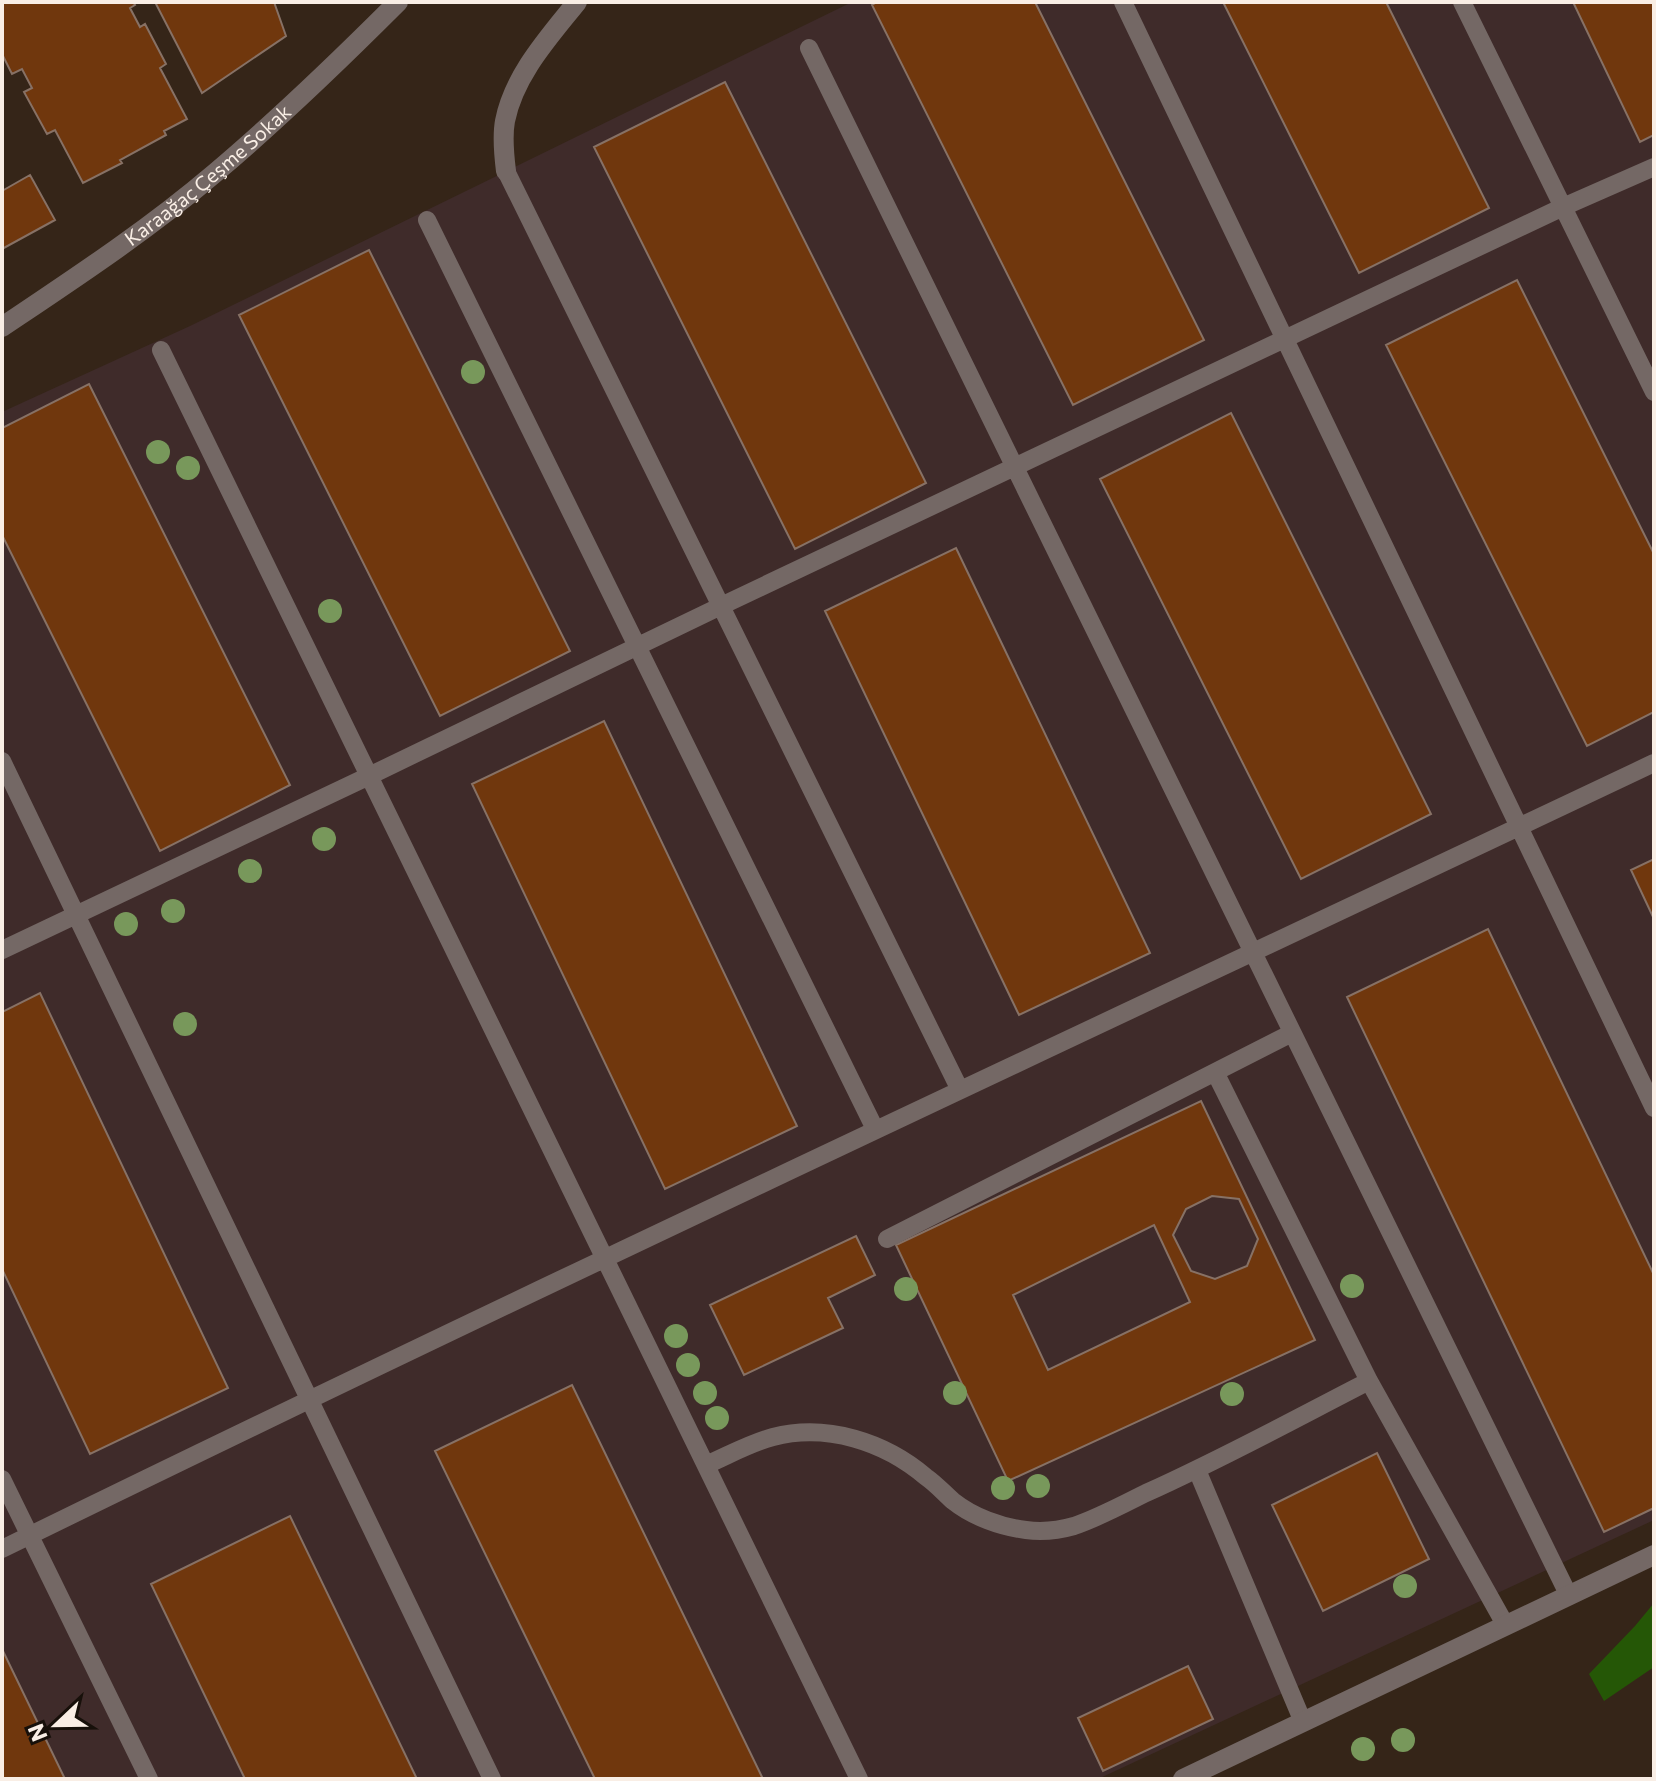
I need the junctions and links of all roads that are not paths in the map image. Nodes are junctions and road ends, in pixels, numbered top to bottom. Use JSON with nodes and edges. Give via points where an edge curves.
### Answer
{"nodes":[{"id":1,"x":398,"y":2,"type":"edge"},
{"id":2,"x":577,"y":2,"type":"edge"},
{"id":3,"x":1123,"y":2,"type":"edge"},
{"id":4,"x":1462,"y":2,"type":"edge"},
{"id":5,"x":809,"y":48,"type":"dead end"},
{"id":6,"x":1654,"y":167,"type":"edge"},
{"id":7,"x":506,"y":171,"type":"joint"},
{"id":8,"x":1563,"y":207,"type":"junction"},
{"id":9,"x":427,"y":220,"type":"dead end"},
{"id":10,"x":2,"y":327,"type":"edge"},
{"id":11,"x":1285,"y":340,"type":"junction"},
{"id":12,"x":161,"y":350,"type":"dead end"},
{"id":13,"x":1654,"y":392,"type":"edge"},
{"id":14,"x":1014,"y":468,"type":"junction"},
{"id":15,"x":721,"y":606,"type":"junction"},
{"id":16,"x":637,"y":647,"type":"junction"},
{"id":17,"x":2,"y":761,"type":"edge"},
{"id":18,"x":1654,"y":763,"type":"edge"},
{"id":19,"x":369,"y":776,"type":"junction"},
{"id":20,"x":1519,"y":827,"type":"junction"},
{"id":21,"x":75,"y":914,"type":"junction"},
{"id":22,"x":2,"y":950,"type":"edge"},
{"id":23,"x":1252,"y":952,"type":"junction"},
{"id":24,"x":1292,"y":1033,"type":"junction"},
{"id":25,"x":1215,"y":1072,"type":"junction"},
{"id":26,"x":960,"y":1090,"type":"junction"},
{"id":27,"x":1654,"y":1108,"type":"edge"},
{"id":28,"x":875,"y":1129,"type":"junction"},
{"id":29,"x":887,"y":1239,"type":"dead end"},
{"id":30,"x":605,"y":1259,"type":"junction"},
{"id":31,"x":1369,"y":1381,"type":"junction"},
{"id":32,"x":309,"y":1399,"type":"junction"},
{"id":33,"x":706,"y":1465,"type":"junction"},
{"id":34,"x":1197,"y":1470,"type":"junction"},
{"id":35,"x":2,"y":1479,"type":"edge"},
{"id":36,"x":30,"y":1536,"type":"junction"},
{"id":37,"x":2,"y":1549,"type":"edge"},
{"id":38,"x":1654,"y":1555,"type":"edge"},
{"id":39,"x":1569,"y":1596,"type":"junction"},
{"id":40,"x":1506,"y":1626,"type":"junction"},
{"id":41,"x":1303,"y":1722,"type":"junction"},
{"id":42,"x":149,"y":1779,"type":"edge"},
{"id":43,"x":492,"y":1779,"type":"edge"},
{"id":44,"x":859,"y":1779,"type":"edge"},
{"id":45,"x":1183,"y":1779,"type":"edge"}],
"edges":[{"from":1,"to":10,"type":"street","name":"Karaağaç Çeşme Sokak","via":[[214,174],[99,263]]},
{"from":2,"to":7,"type":"street","via":[[513,93],[504,122]]},
{"from":3,"to":11,"type":"lane"},
{"from":4,"to":8,"type":"lane"},
{"from":5,"to":14,"type":"lane"},
{"from":6,"to":8,"type":"lane"},
{"from":7,"to":15,"type":"lane"},
{"from":8,"to":11,"type":"lane"},
{"from":8,"to":13,"type":"lane"},
{"from":9,"to":16,"type":"lane"},
{"from":11,"to":14,"type":"lane"},
{"from":11,"to":20,"type":"lane"},
{"from":12,"to":19,"type":"lane"},
{"from":14,"to":15,"type":"lane"},
{"from":14,"to":23,"type":"lane"},
{"from":15,"to":16,"type":"lane"},
{"from":15,"to":26,"type":"lane"},
{"from":16,"to":19,"type":"lane"},
{"from":16,"to":28,"type":"lane"},
{"from":17,"to":21,"type":"lane"},
{"from":18,"to":20,"type":"lane"},
{"from":19,"to":21,"type":"lane"},
{"from":19,"to":30,"type":"lane"},
{"from":20,"to":23,"type":"lane"},
{"from":20,"to":27,"type":"lane"},
{"from":21,"to":22,"type":"lane"},
{"from":21,"to":32,"type":"lane"},
{"from":23,"to":24,"type":"lane"},
{"from":23,"to":26,"type":"lane"},
{"from":24,"to":25,"type":"lane"},
{"from":24,"to":39,"type":"lane"},
{"from":25,"to":29,"type":"lane"},
{"from":25,"to":31,"type":"lane"},
{"from":26,"to":28,"type":"lane"},
{"from":28,"to":30,"type":"lane"},
{"from":30,"to":32,"type":"lane"},
{"from":30,"to":33,"type":"lane"},
{"from":31,"to":34,"type":"lane"},
{"from":31,"to":40,"type":"lane"},
{"from":32,"to":36,"type":"lane"},
{"from":32,"to":43,"type":"lane"},
{"from":33,"to":34,"type":"lane","via":[[772,1437],[851,1437],[897,1455],[979,1517],[1027,1530],[1074,1526]]},
{"from":33,"to":44,"type":"lane"},
{"from":34,"to":41,"type":"lane"},
{"from":35,"to":36,"type":"lane"},
{"from":36,"to":37,"type":"lane"},
{"from":36,"to":42,"type":"lane"},
{"from":38,"to":39,"type":"street"},
{"from":39,"to":40,"type":"street"},
{"from":40,"to":41,"type":"street"},
{"from":41,"to":45,"type":"street"}]}
